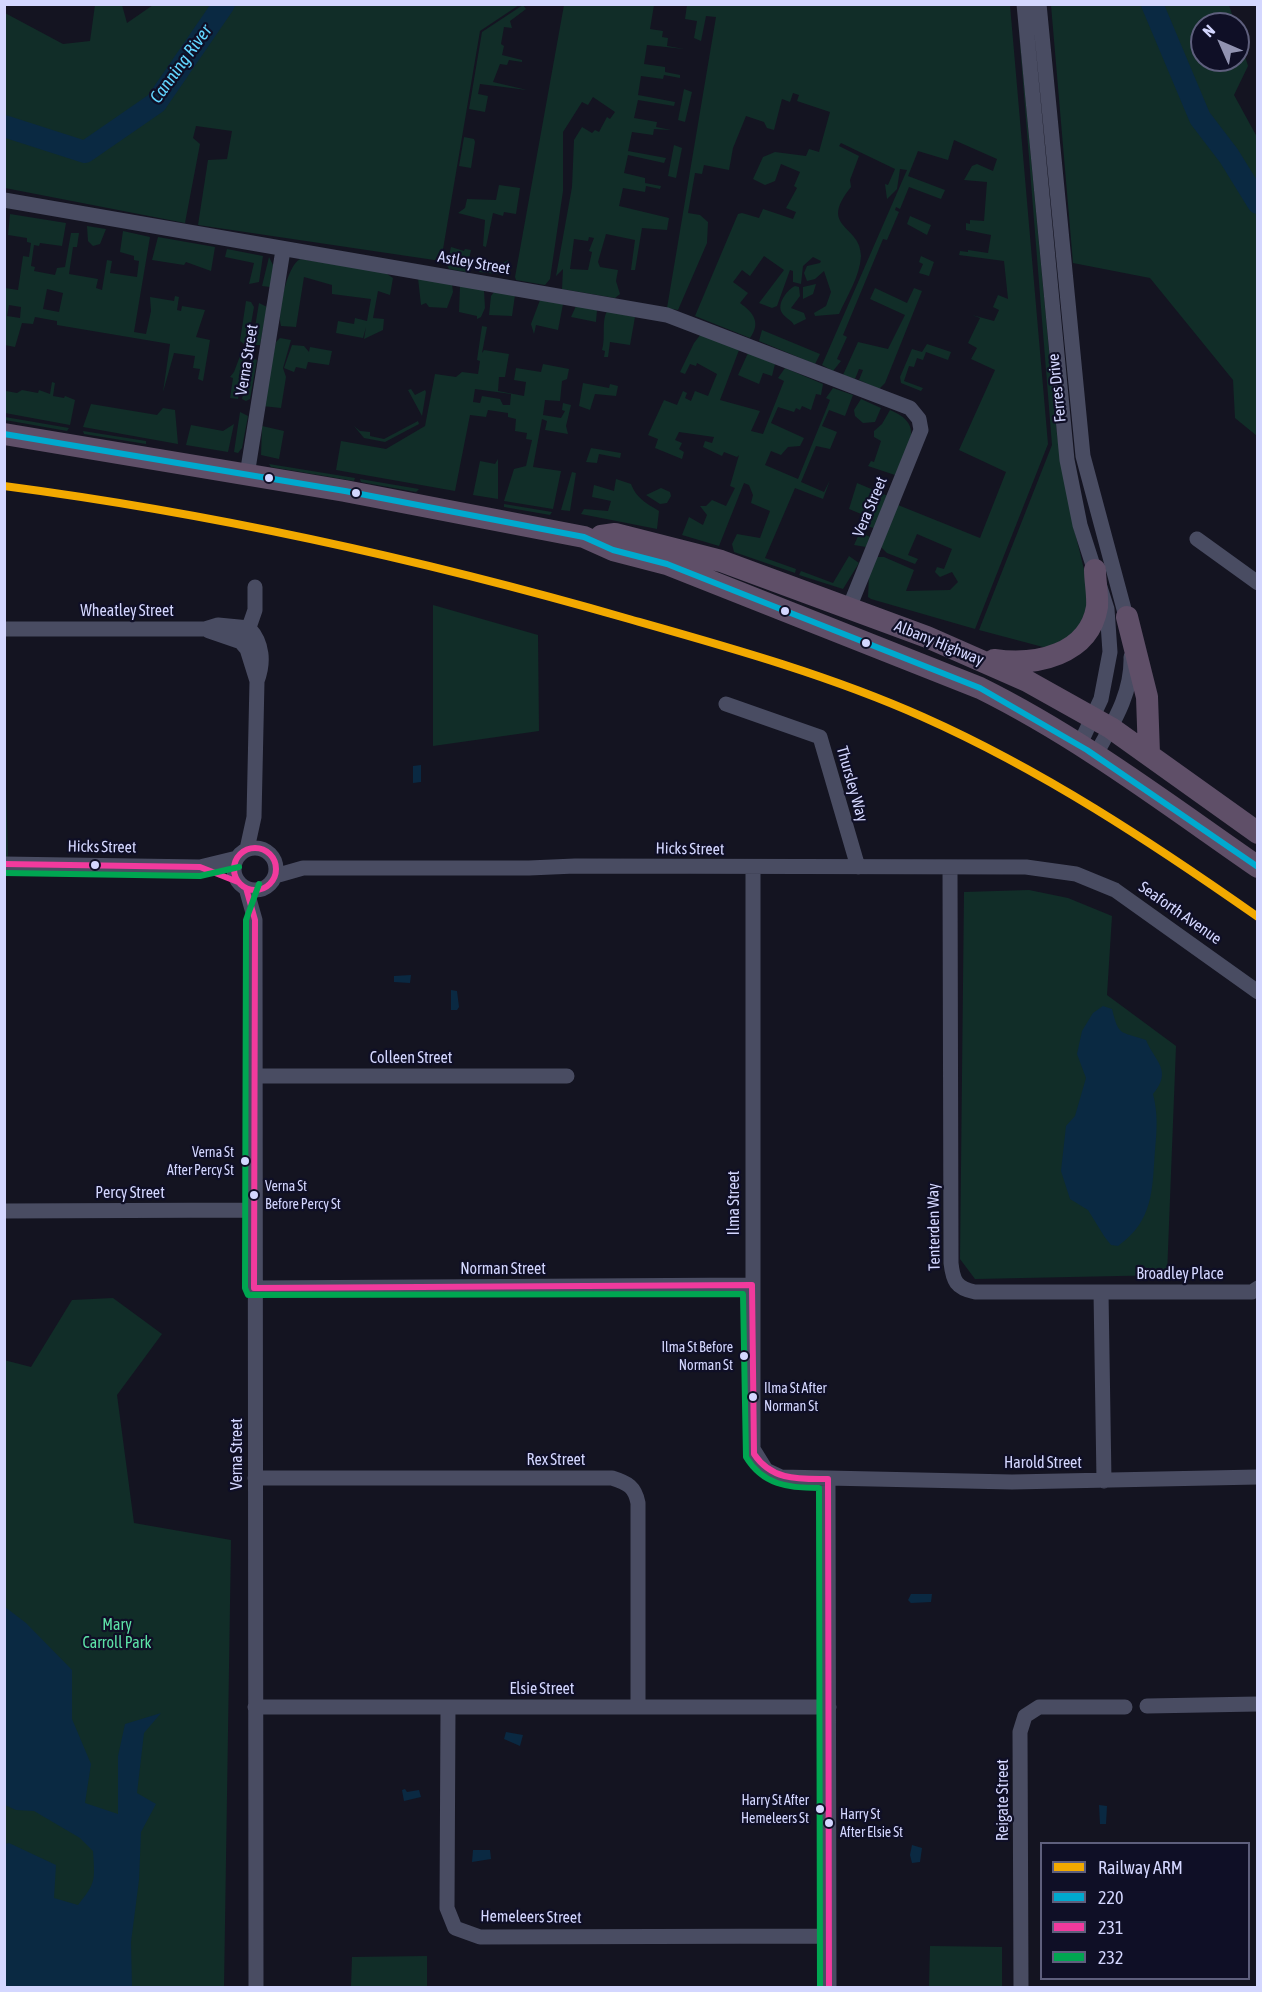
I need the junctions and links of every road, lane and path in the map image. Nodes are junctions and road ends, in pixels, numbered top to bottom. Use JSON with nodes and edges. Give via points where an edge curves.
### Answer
{"nodes":[{"id":1,"x":1024,"y":4,"type":"edge"},
{"id":2,"x":1039,"y":4,"type":"edge"},
{"id":3,"x":1037,"y":67,"type":"junction"},
{"id":4,"x":4,"y":200,"type":"edge"},
{"id":5,"x":283,"y":250,"type":"junction"},
{"id":6,"x":919,"y":419,"type":"joint"},
{"id":7,"x":4,"y":434,"type":"edge"},
{"id":8,"x":247,"y":475,"type":"junction"},
{"id":9,"x":584,"y":537,"type":"junction"},
{"id":10,"x":1197,"y":539,"type":"dead end"},
{"id":11,"x":1095,"y":570,"type":"junction"},
{"id":12,"x":1257,"y":583,"type":"edge"},
{"id":13,"x":255,"y":587,"type":"dead end"},
{"id":14,"x":849,"y":608,"type":"junction"},
{"id":15,"x":1127,"y":617,"type":"junction"},
{"id":16,"x":249,"y":628,"type":"junction"},
{"id":17,"x":4,"y":629,"type":"edge"},
{"id":18,"x":205,"y":629,"type":"junction"},
{"id":19,"x":243,"y":644,"type":"junction"},
{"id":20,"x":975,"y":657,"type":"junction"},
{"id":21,"x":257,"y":681,"type":"junction"},
{"id":22,"x":726,"y":704,"type":"dead end"},
{"id":23,"x":1102,"y":722,"type":"junction"},
{"id":24,"x":1088,"y":749,"type":"junction"},
{"id":25,"x":1149,"y":754,"type":"junction"},
{"id":26,"x":254,"y":817,"type":"junction"},
{"id":27,"x":1257,"y":833,"type":"edge"},
{"id":28,"x":242,"y":853,"type":"junction"},
{"id":29,"x":271,"y":855,"type":"junction"},
{"id":30,"x":4,"y":864,"type":"edge"},
{"id":31,"x":200,"y":867,"type":"junction"},
{"id":32,"x":858,"y":867,"type":"junction"},
{"id":33,"x":950,"y":867,"type":"junction"},
{"id":34,"x":1257,"y":867,"type":"edge"},
{"id":35,"x":303,"y":868,"type":"junction"},
{"id":36,"x":753,"y":868,"type":"junction"},
{"id":37,"x":1076,"y":874,"type":"joint"},
{"id":38,"x":271,"y":881,"type":"junction"},
{"id":39,"x":242,"y":885,"type":"junction"},
{"id":40,"x":255,"y":920,"type":"junction"},
{"id":41,"x":1257,"y":992,"type":"edge"},
{"id":42,"x":255,"y":1076,"type":"junction"},
{"id":43,"x":567,"y":1076,"type":"dead end"},
{"id":44,"x":255,"y":1210,"type":"junction"},
{"id":45,"x":4,"y":1211,"type":"edge"},
{"id":46,"x":752,"y":1285,"type":"junction"},
{"id":47,"x":254,"y":1288,"type":"junction"},
{"id":48,"x":1257,"y":1288,"type":"edge"},
{"id":49,"x":1101,"y":1292,"type":"junction"},
{"id":50,"x":1257,"y":1477,"type":"edge"},
{"id":51,"x":255,"y":1478,"type":"junction"},
{"id":52,"x":828,"y":1479,"type":"junction"},
{"id":53,"x":1104,"y":1481,"type":"junction"},
{"id":54,"x":1257,"y":1704,"type":"edge"},
{"id":55,"x":1147,"y":1706,"type":"dead end"},
{"id":56,"x":255,"y":1707,"type":"junction"},
{"id":57,"x":638,"y":1707,"type":"junction"},
{"id":58,"x":829,"y":1707,"type":"junction"},
{"id":59,"x":1125,"y":1707,"type":"dead end"},
{"id":60,"x":448,"y":1708,"type":"junction"},
{"id":61,"x":829,"y":1936,"type":"junction"},
{"id":62,"x":256,"y":1988,"type":"edge"},
{"id":63,"x":829,"y":1988,"type":"edge"},
{"id":64,"x":1021,"y":1988,"type":"edge"}],
"edges":[{"from":1,"to":3,"type":"street","name":"Ferres Drive"},
{"from":2,"to":3,"type":"street","name":"Ferres Drive"},
{"from":3,"to":11,"type":"street","name":"Ferres Drive","via":[[1067,460],[1080,525]]},
{"from":3,"to":15,"type":"street","name":"Ferres Drive","via":[[1083,456]]},
{"from":4,"to":5,"type":"street","name":"Astley Street"},
{"from":5,"to":6,"type":"street","name":"Astley Street","via":[[667,315],[910,408]]},
{"from":5,"to":8,"type":"street","name":"Verna Street"},
{"from":6,"to":14,"type":"street","name":"Vera Street","via":[[921,430]]},
{"from":7,"to":8,"type":"highway","name":"Albany Highway"},
{"from":8,"to":9,"type":"highway","name":"Albany Highway"},
{"from":9,"to":14,"type":"highway","name":"Albany Highway","via":[[615,534],[721,561]]},
{"from":9,"to":24,"type":"highway","name":"Albany Highway","via":[[613,550],[668,564],[980,688]]},
{"from":10,"to":12,"type":"street"},
{"from":11,"to":20,"type":"highway","via":[[1097,606],[1089,630],[1076,645],[1041,659],[1015,663]]},
{"from":11,"to":23,"type":"street","name":"Ferres Drive","via":[[1107,609],[1110,652],[1101,699]]},
{"from":13,"to":16,"type":"street","via":[[255,610]]},
{"from":14,"to":20,"type":"highway","name":"Albany Highway"},
{"from":15,"to":23,"type":"street","name":"Ferres Drive","via":[[1130,681]]},
{"from":15,"to":25,"type":"highway","via":[[1147,697]]},
{"from":16,"to":18,"type":"street","name":"Wheatley Street","via":[[218,625]]},
{"from":16,"to":19,"type":"street"},
{"from":16,"to":21,"type":"street","via":[[261,649],[262,668]]},
{"from":17,"to":18,"type":"street","name":"Wheatley Street"},
{"from":18,"to":19,"type":"street"},
{"from":19,"to":21,"type":"street"},
{"from":20,"to":23,"type":"highway","name":"Albany Highway"},
{"from":21,"to":26,"type":"street"},
{"from":22,"to":32,"type":"street","name":"Thursley Way","via":[[820,737]]},
{"from":23,"to":24,"type":"street","name":"Ferres Drive"},
{"from":23,"to":25,"type":"highway","name":"Albany Highway"},
{"from":24,"to":34,"type":"highway","name":"Albany Highway"},
{"from":25,"to":27,"type":"highway","name":"Albany Highway"},
{"from":26,"to":28,"type":"street"},
{"from":26,"to":29,"type":"street"},
{"from":28,"to":29,"type":"street","via":[[258,847]]},
{"from":28,"to":31,"type":"street","name":"Hicks Street"},
{"from":28,"to":39,"type":"street","via":[[234,870]]},
{"from":29,"to":35,"type":"street","name":"Hicks Street"},
{"from":29,"to":38,"type":"street"},
{"from":30,"to":31,"type":"street","name":"Hicks Street"},
{"from":31,"to":39,"type":"street","name":"Hicks Street"},
{"from":32,"to":33,"type":"street","name":"Hicks Street"},
{"from":32,"to":36,"type":"street","name":"Hicks Street"},
{"from":33,"to":37,"type":"street","name":"Hicks Street","via":[[1026,867]]},
{"from":33,"to":49,"type":"street","name":"Tenterden Way","via":[[953,1280],[962,1289],[975,1292]]},
{"from":35,"to":36,"type":"street","name":"Hicks Street"},
{"from":35,"to":38,"type":"street","name":"Hicks Street"},
{"from":36,"to":46,"type":"street","name":"Ilma Street"},
{"from":37,"to":41,"type":"street","name":"Seaforth Avenue","via":[[1115,890],[1144,908]]},
{"from":38,"to":39,"type":"street","via":[[253,890]]},
{"from":38,"to":40,"type":"street","name":"Verna Street"},
{"from":39,"to":40,"type":"street","name":"Verna Street"},
{"from":40,"to":42,"type":"street","name":"Verna Street"},
{"from":42,"to":43,"type":"street","name":"Colleen Street"},
{"from":42,"to":44,"type":"street","name":"Verna Street"},
{"from":44,"to":45,"type":"street","name":"Percy Street"},
{"from":44,"to":47,"type":"street","name":"Verna Street"},
{"from":46,"to":47,"type":"street","name":"Norman Street"},
{"from":46,"to":52,"type":"street","name":"Ilma Street","via":[[754,1454],[774,1474]]},
{"from":47,"to":51,"type":"street","name":"Verna Street"},
{"from":48,"to":49,"type":"street","name":"Broadley Place","via":[[1252,1292]]},
{"from":49,"to":53,"type":"street"},
{"from":50,"to":53,"type":"street","name":"Harold Street"},
{"from":51,"to":56,"type":"street","name":"Verna Street"},
{"from":51,"to":57,"type":"street","name":"Rex Street","via":[[612,1478],[625,1482],[636,1491],[638,1503]]},
{"from":52,"to":53,"type":"street","name":"Harold Street"},
{"from":52,"to":58,"type":"street"},
{"from":54,"to":55,"type":"street"},
{"from":56,"to":60,"type":"street","name":"Elsie Street"},
{"from":56,"to":62,"type":"street","name":"Verna Street"},
{"from":57,"to":58,"type":"street","name":"Elsie Street"},
{"from":57,"to":60,"type":"street","name":"Elsie Street"},
{"from":58,"to":61,"type":"street"},
{"from":59,"to":64,"type":"street","name":"Reigate Street","via":[[1039,1707],[1025,1716],[1020,1732]]},
{"from":60,"to":61,"type":"street","name":"Hemeleers Street","via":[[447,1908],[455,1928],[480,1937]]},
{"from":61,"to":63,"type":"street"}]}
